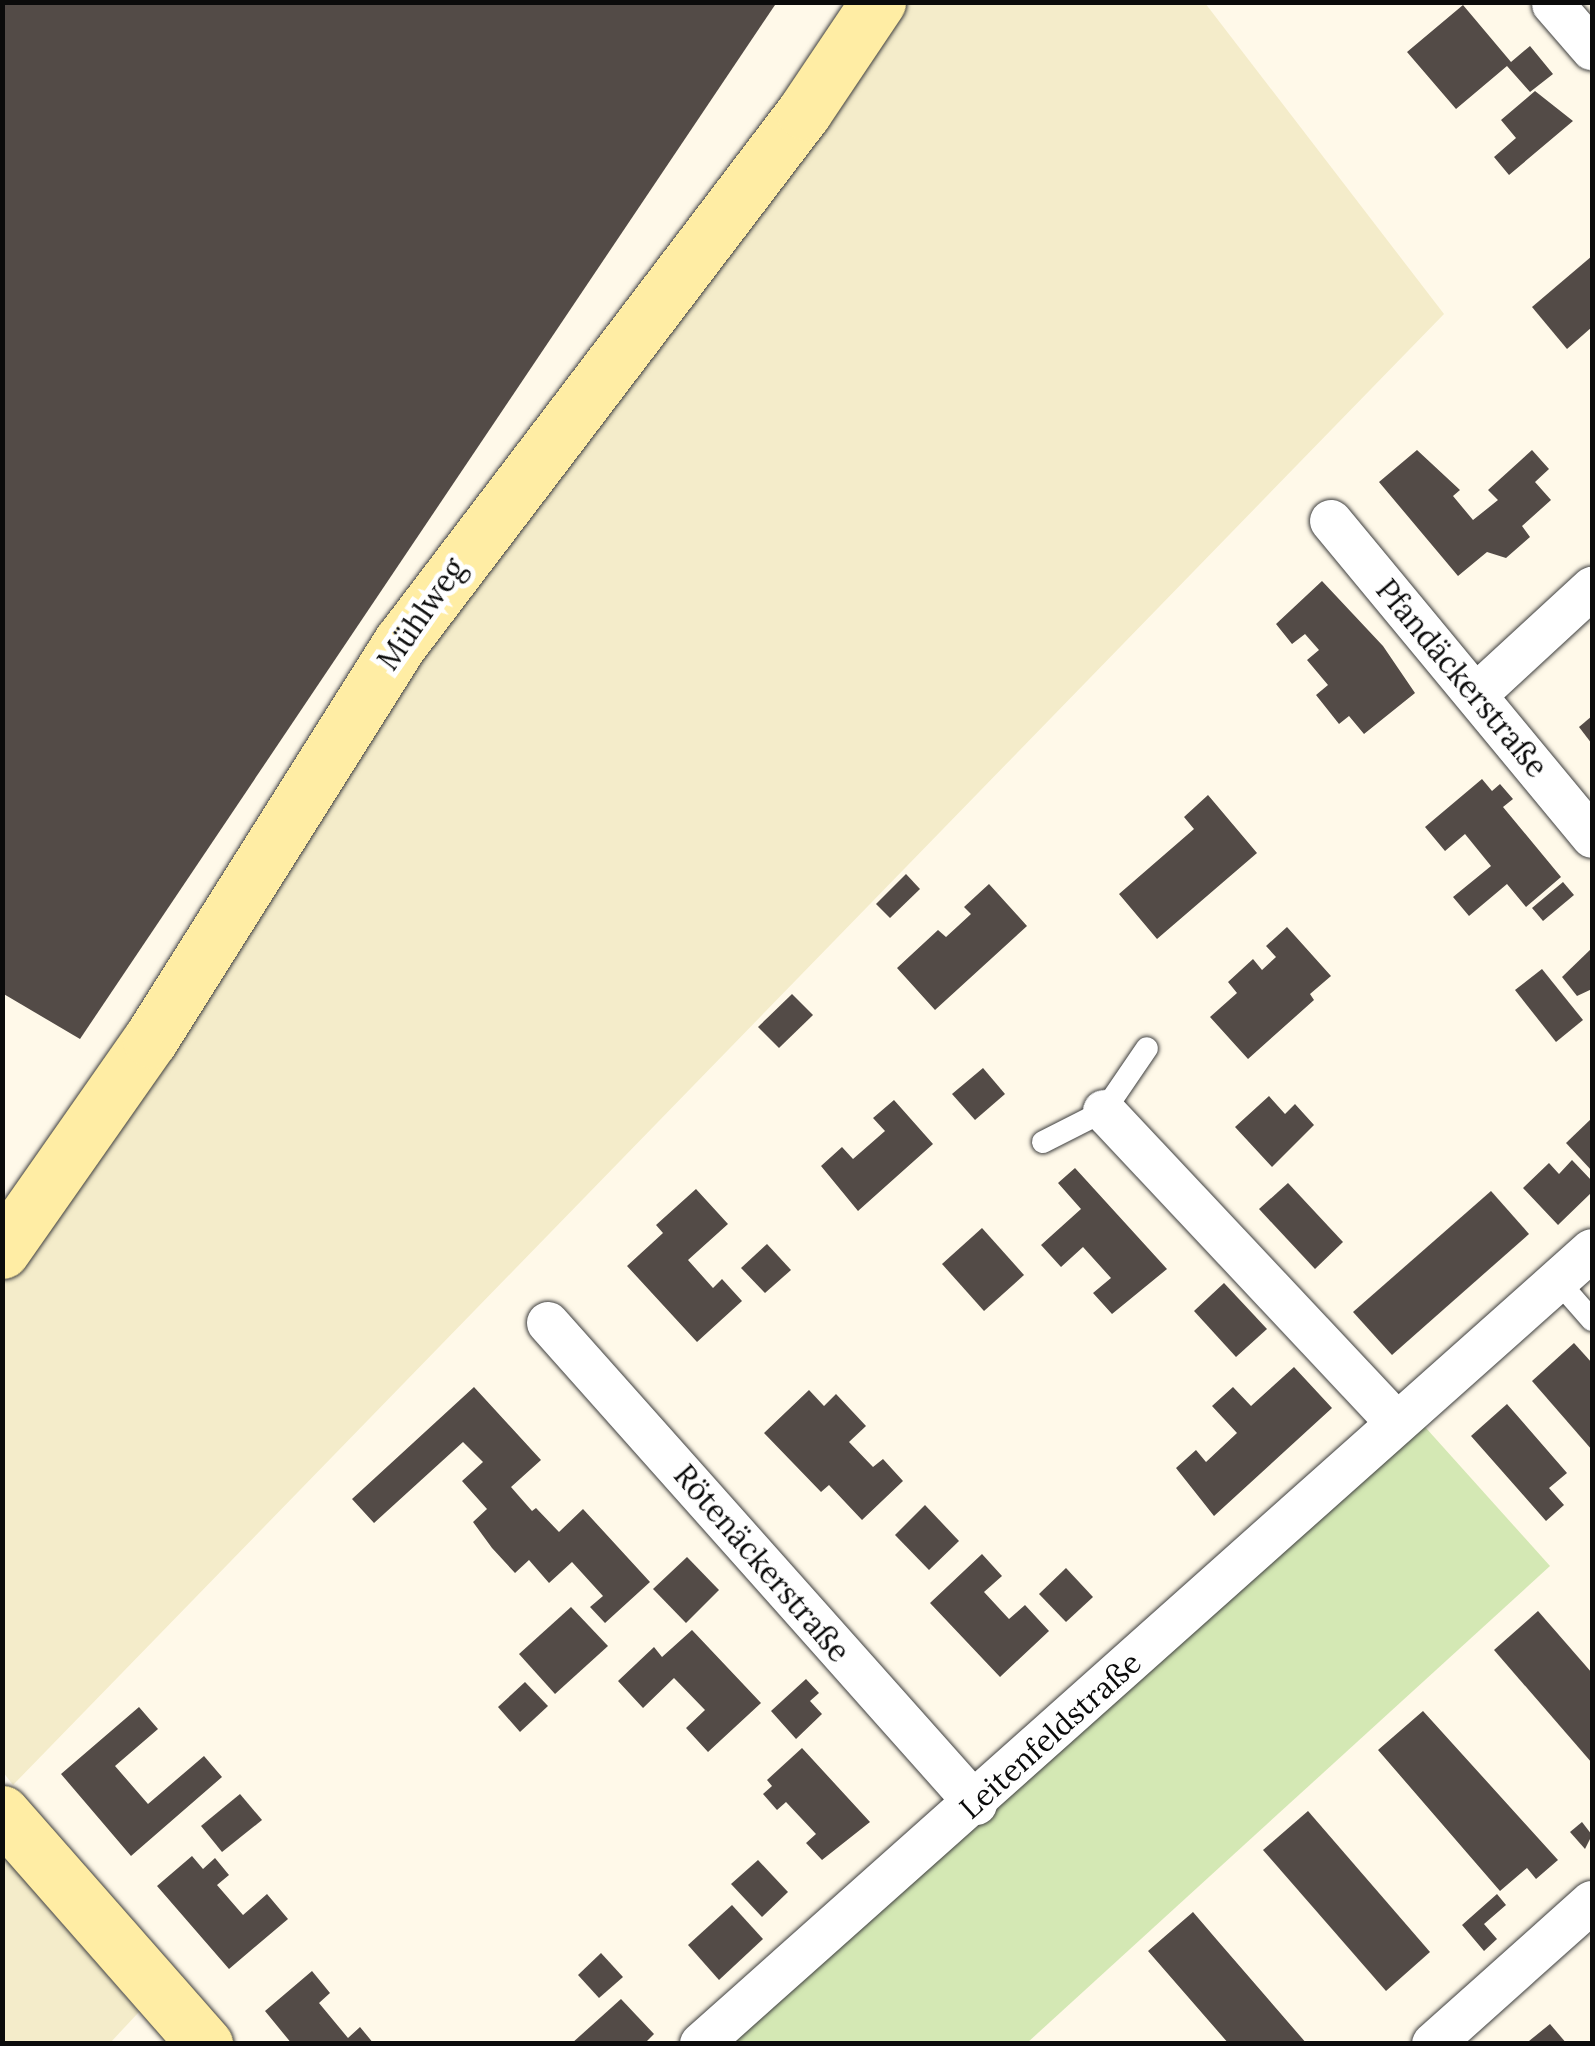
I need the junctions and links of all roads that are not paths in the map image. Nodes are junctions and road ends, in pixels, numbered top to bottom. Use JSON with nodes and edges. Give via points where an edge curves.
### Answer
{"nodes":[{"id":1,"x":878,"y":2,"type":"edge"},
{"id":2,"x":1553,"y":3,"type":"edge"},
{"id":3,"x":1592,"y":49,"type":"edge"},
{"id":4,"x":1331,"y":520,"type":"dead end"},
{"id":5,"x":1592,"y":588,"type":"edge"},
{"id":6,"x":1476,"y":695,"type":"junction"},
{"id":7,"x":1592,"y":837,"type":"edge"},
{"id":8,"x":1147,"y":1048,"type":"dead end"},
{"id":9,"x":1104,"y":1111,"type":"junction"},
{"id":10,"x":1043,"y":1142,"type":"dead end"},
{"id":11,"x":1592,"y":1250,"type":"edge"},
{"id":12,"x":2,"y":1252,"type":"edge"},
{"id":13,"x":1557,"y":1280,"type":"junction"},
{"id":14,"x":1592,"y":1320,"type":"edge"},
{"id":15,"x":548,"y":1323,"type":"dead end"},
{"id":16,"x":1394,"y":1420,"type":"junction"},
{"id":17,"x":976,"y":1804,"type":"junction"},
{"id":18,"x":2,"y":1813,"type":"edge"},
{"id":19,"x":1592,"y":1902,"type":"edge"},
{"id":20,"x":206,"y":2044,"type":"edge"},
{"id":21,"x":701,"y":2044,"type":"edge"},
{"id":22,"x":1433,"y":2044,"type":"edge"}],
"edges":[{"from":1,"to":12,"type":"street","name":"Mühlweg","via":[[804,112],[401,642],[113,1095]]},
{"from":2,"to":3,"type":"street"},
{"from":4,"to":6,"type":"street","name":"Pfandäckerstraße"},
{"from":5,"to":6,"type":"street"},
{"from":6,"to":7,"type":"street","name":"Pfandäckerstraße"},
{"from":8,"to":9,"type":"lane"},
{"from":9,"to":10,"type":"lane"},
{"from":9,"to":16,"type":"street"},
{"from":11,"to":13,"type":"street","name":"Leitenfeldstraße"},
{"from":13,"to":14,"type":"lane"},
{"from":13,"to":16,"type":"street","name":"Leitenfeldstraße"},
{"from":15,"to":17,"type":"street","name":"Rötenäckerstraße"},
{"from":16,"to":17,"type":"street","name":"Leitenfeldstraße"},
{"from":17,"to":21,"type":"street","name":"Leitenfeldstraße"},
{"from":18,"to":20,"type":"street"},
{"from":19,"to":22,"type":"street"}]}
